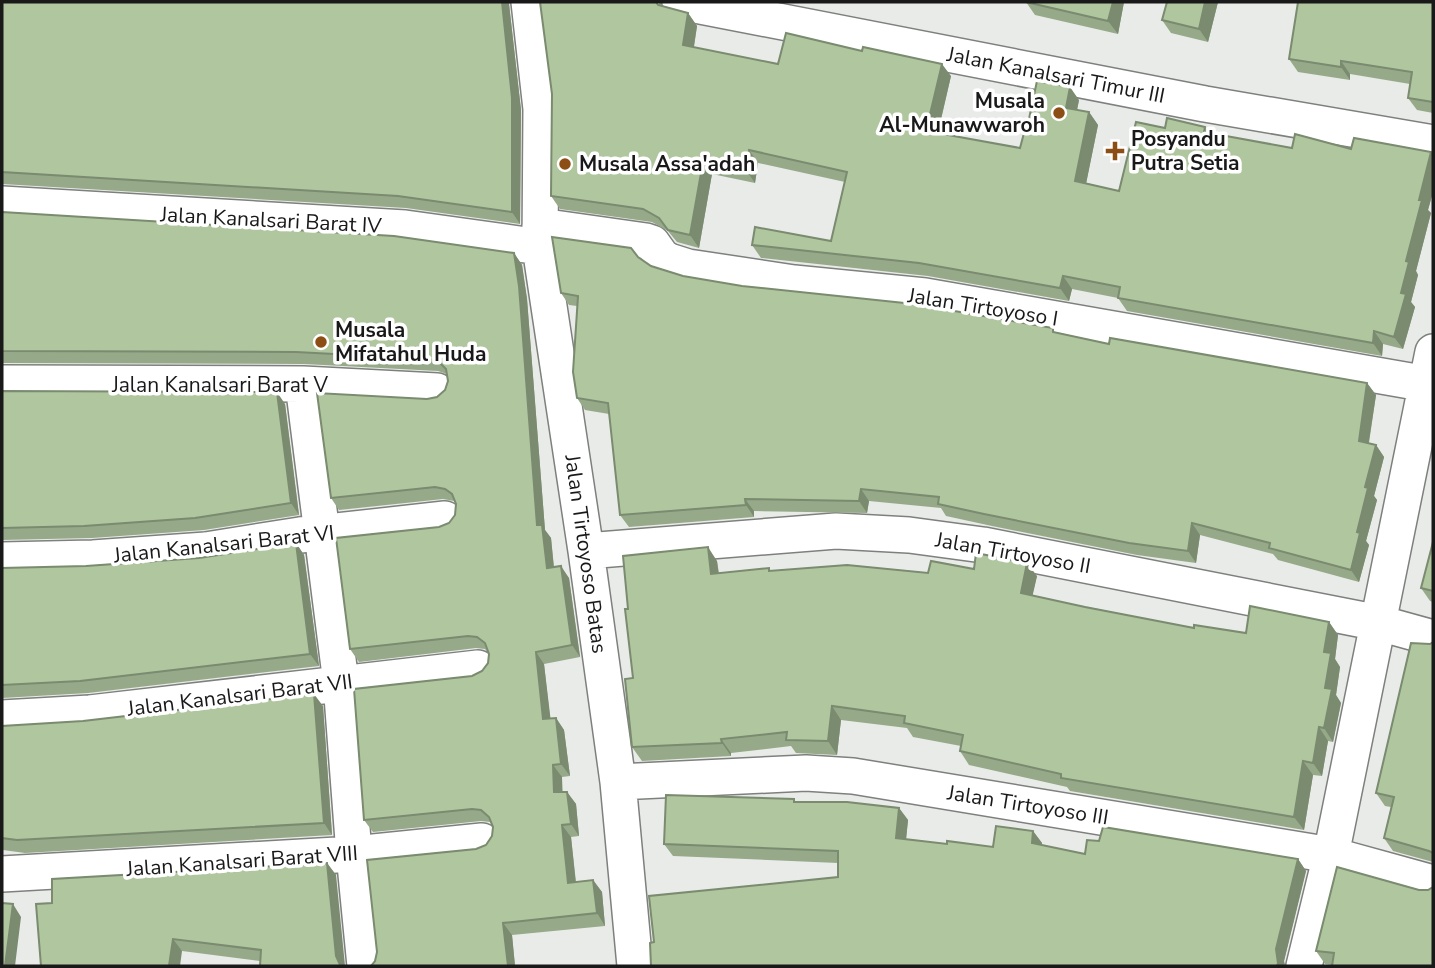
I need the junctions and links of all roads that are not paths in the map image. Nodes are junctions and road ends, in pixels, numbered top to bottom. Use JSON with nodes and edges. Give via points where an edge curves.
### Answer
{"nodes":[{"id":1,"x":529,"y":2,"type":"edge"},
{"id":2,"x":680,"y":2,"type":"edge"},
{"id":3,"x":1433,"y":144,"type":"edge"},
{"id":4,"x":2,"y":204,"type":"edge"},
{"id":5,"x":540,"y":236,"type":"junction"},
{"id":6,"x":1431,"y":374,"type":"edge"},
{"id":7,"x":2,"y":383,"type":"edge"},
{"id":8,"x":303,"y":384,"type":"junction"},
{"id":9,"x":438,"y":391,"type":"dead end"},
{"id":10,"x":445,"y":519,"type":"dead end"},
{"id":11,"x":321,"y":533,"type":"junction"},
{"id":12,"x":586,"y":551,"type":"junction"},
{"id":13,"x":2,"y":560,"type":"edge"},
{"id":14,"x":1379,"y":623,"type":"junction"},
{"id":15,"x":1433,"y":638,"type":"edge"},
{"id":16,"x":478,"y":668,"type":"dead end"},
{"id":17,"x":341,"y":683,"type":"junction"},
{"id":18,"x":2,"y":718,"type":"edge"},
{"id":19,"x":618,"y":782,"type":"junction"},
{"id":20,"x":482,"y":841,"type":"dead end"},
{"id":21,"x":354,"y":854,"type":"junction"},
{"id":22,"x":1331,"y":855,"type":"junction"},
{"id":23,"x":2,"y":874,"type":"edge"},
{"id":24,"x":1433,"y":883,"type":"edge"},
{"id":25,"x":365,"y":966,"type":"edge"},
{"id":26,"x":635,"y":966,"type":"edge"},
{"id":27,"x":1304,"y":966,"type":"edge"}],
"edges":[{"from":1,"to":5,"type":"street","name":"Jalan Tirtoyoso Batas","via":[[541,109]]},
{"from":2,"to":3,"type":"street","name":"Jalan Kanalsari Timur III"},
{"from":4,"to":5,"type":"street","name":"Jalan Kanalsari Barat IV"},
{"from":5,"to":6,"type":"street","name":"Jalan Tirtoyoso I","via":[[646,241],[668,261],[701,269],[925,296]]},
{"from":5,"to":12,"type":"street","name":"Jalan Tirtoyoso Batas"},
{"from":6,"to":14,"type":"street"},
{"from":7,"to":8,"type":"street","name":"Jalan Kanalsari Barat V"},
{"from":8,"to":9,"type":"street","name":"Jalan Kanalsari Barat V"},
{"from":8,"to":11,"type":"street"},
{"from":10,"to":11,"type":"street","name":"Jalan Kanalsari Barat VI"},
{"from":11,"to":13,"type":"street","name":"Jalan Kanalsari Barat VI","via":[[206,550]]},
{"from":11,"to":17,"type":"street"},
{"from":12,"to":14,"type":"street","name":"Jalan Tirtoyoso II","via":[[836,531],[909,535],[983,545]]},
{"from":12,"to":19,"type":"street","name":"Jalan Tirtoyoso Batas"},
{"from":14,"to":15,"type":"street","name":"Jalan Tirtoyoso II"},
{"from":14,"to":22,"type":"street"},
{"from":16,"to":17,"type":"street","name":"Jalan Kanalsari Barat VII"},
{"from":17,"to":18,"type":"street","name":"Jalan Kanalsari Barat VII","via":[[90,713]]},
{"from":17,"to":21,"type":"street"},
{"from":19,"to":22,"type":"street","name":"Jalan Tirtoyoso III","via":[[853,776]]},
{"from":19,"to":26,"type":"street","name":"Jalan Tirtoyoso Batas"},
{"from":20,"to":21,"type":"street","name":"Jalan Kanalsari Barat VIII"},
{"from":21,"to":23,"type":"street","name":"Jalan Kanalsari Barat VIII"},
{"from":21,"to":25,"type":"street"},
{"from":22,"to":24,"type":"street","name":"Jalan Tirtoyoso III"},
{"from":22,"to":27,"type":"street"}]}
